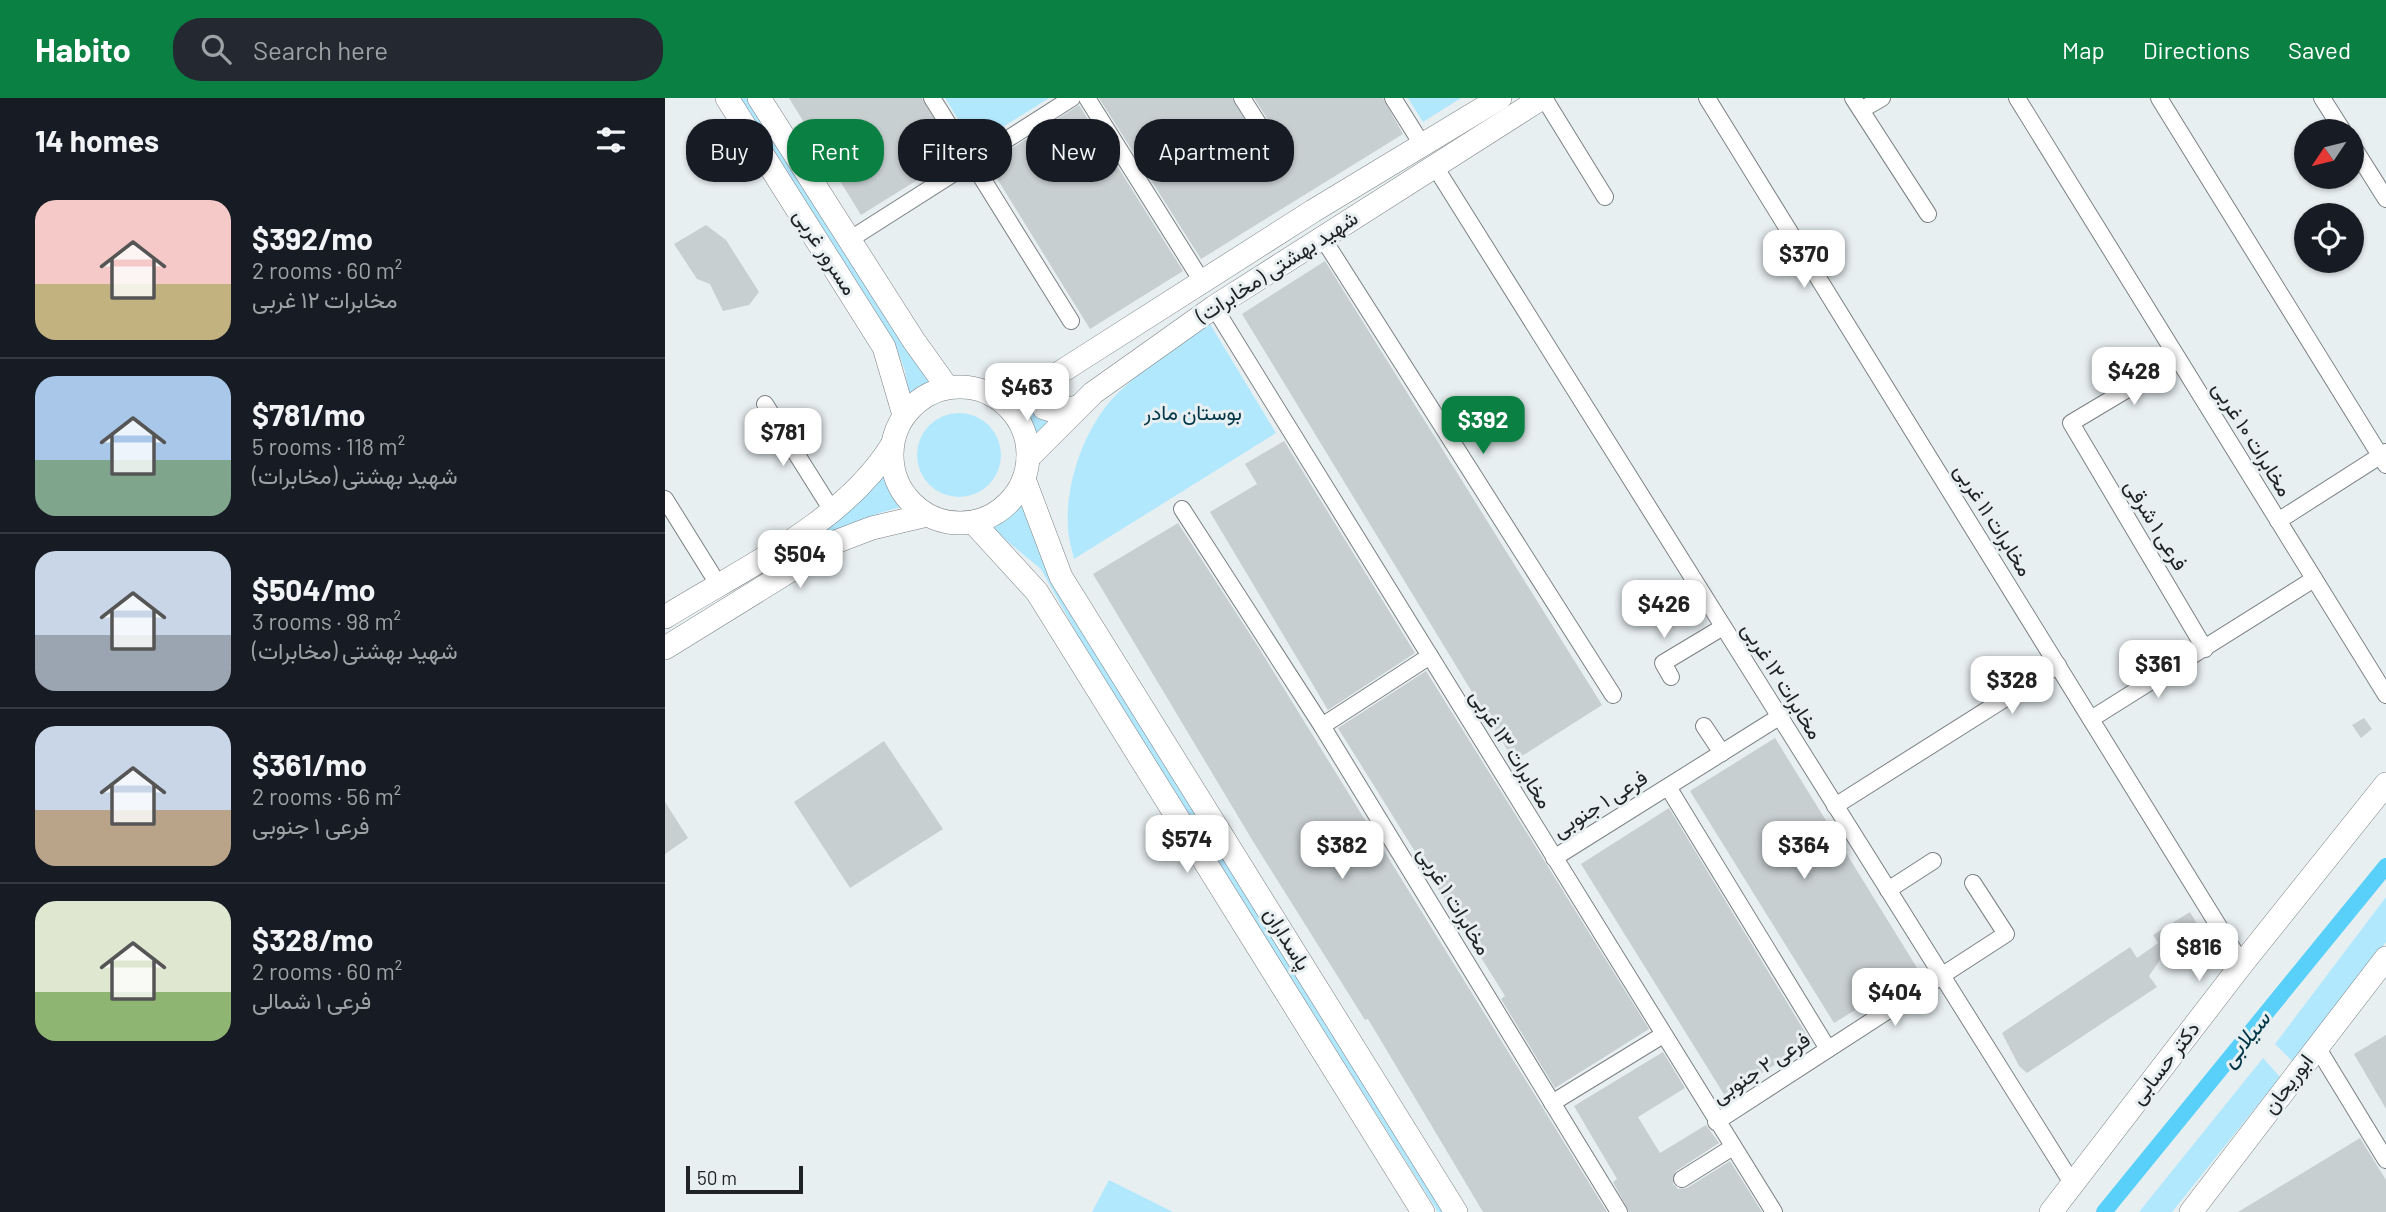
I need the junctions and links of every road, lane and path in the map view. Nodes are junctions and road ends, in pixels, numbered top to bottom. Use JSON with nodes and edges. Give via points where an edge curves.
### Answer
{"nodes":[{"id":1,"x":726,"y":98,"type":"edge"},
{"id":2,"x":758,"y":98,"type":"edge"},
{"id":3,"x":932,"y":98,"type":"edge"},
{"id":4,"x":1072,"y":98,"type":"edge"},
{"id":5,"x":1087,"y":98,"type":"edge"},
{"id":6,"x":1242,"y":98,"type":"edge"},
{"id":7,"x":1393,"y":98,"type":"edge"},
{"id":8,"x":1500,"y":98,"type":"edge"},
{"id":9,"x":1543,"y":98,"type":"edge"},
{"id":10,"x":1707,"y":98,"type":"edge"},
{"id":11,"x":1882,"y":98,"type":"edge"},
{"id":12,"x":2017,"y":98,"type":"edge"},
{"id":13,"x":2159,"y":98,"type":"edge"},
{"id":14,"x":2322,"y":98,"type":"edge"},
{"id":15,"x":1857,"y":104,"type":"edge"},
{"id":16,"x":945,"y":119,"type":"edge"},
{"id":17,"x":1255,"y":119,"type":"edge"},
{"id":18,"x":2335,"y":119,"type":"edge"},
{"id":19,"x":1012,"y":136,"type":"edge"},
{"id":20,"x":1429,"y":155,"type":"junction"},
{"id":21,"x":2364,"y":164,"type":"edge"},
{"id":22,"x":940,"y":182,"type":"edge"},
{"id":23,"x":984,"y":182,"type":"edge"},
{"id":24,"x":1605,"y":197,"type":"dead end"},
{"id":25,"x":2386,"y":199,"type":"edge"},
{"id":26,"x":1928,"y":214,"type":"dead end"},
{"id":27,"x":1322,"y":237,"type":"junction"},
{"id":28,"x":849,"y":240,"type":"junction"},
{"id":29,"x":1203,"y":283,"type":"junction"},
{"id":30,"x":1214,"y":307,"type":"junction"},
{"id":31,"x":1070,"y":320,"type":"dead end"},
{"id":32,"x":2178,"y":359,"type":"junction"},
{"id":33,"x":1049,"y":379,"type":"junction"},
{"id":34,"x":947,"y":387,"type":"junction"},
{"id":35,"x":993,"y":396,"type":"junction"},
{"id":36,"x":765,"y":404,"type":"dead end"},
{"id":37,"x":1077,"y":407,"type":"junction"},
{"id":38,"x":904,"y":415,"type":"junction"},
{"id":39,"x":892,"y":445,"type":"junction"},
{"id":40,"x":2384,"y":458,"type":"edge"},
{"id":41,"x":1026,"y":468,"type":"junction"},
{"id":42,"x":665,"y":499,"type":"edge"},
{"id":43,"x":1182,"y":509,"type":"dead end"},
{"id":44,"x":833,"y":512,"type":"junction"},
{"id":45,"x":927,"y":514,"type":"junction"},
{"id":46,"x":2278,"y":521,"type":"junction"},
{"id":47,"x":973,"y":522,"type":"junction"},
{"id":48,"x":2314,"y":579,"type":"junction"},
{"id":49,"x":718,"y":584,"type":"junction"},
{"id":50,"x":665,"y":617,"type":"edge"},
{"id":51,"x":1723,"y":627,"type":"junction"},
{"id":52,"x":665,"y":648,"type":"edge"},
{"id":53,"x":2205,"y":649,"type":"junction"},
{"id":54,"x":1430,"y":656,"type":"junction"},
{"id":55,"x":2058,"y":665,"type":"junction"},
{"id":56,"x":1671,"y":677,"type":"dead end"},
{"id":57,"x":1613,"y":695,"type":"dead end"},
{"id":58,"x":2386,"y":695,"type":"edge"},
{"id":59,"x":1779,"y":717,"type":"junction"},
{"id":60,"x":2091,"y":719,"type":"junction"},
{"id":61,"x":1322,"y":726,"type":"junction"},
{"id":62,"x":1705,"y":726,"type":"dead end"},
{"id":63,"x":1722,"y":753,"type":"junction"},
{"id":64,"x":2386,"y":784,"type":"edge"},
{"id":65,"x":1668,"y":787,"type":"junction"},
{"id":66,"x":1835,"y":806,"type":"junction"},
{"id":67,"x":1554,"y":858,"type":"junction"},
{"id":68,"x":1933,"y":861,"type":"dead end"},
{"id":69,"x":1973,"y":883,"type":"dead end"},
{"id":70,"x":1888,"y":890,"type":"junction"},
{"id":71,"x":2386,"y":958,"type":"edge"},
{"id":72,"x":2242,"y":964,"type":"junction"},
{"id":73,"x":1941,"y":976,"type":"junction"},
{"id":74,"x":1663,"y":1035,"type":"junction"},
{"id":75,"x":2317,"y":1047,"type":"junction"},
{"id":76,"x":1828,"y":1049,"type":"junction"},
{"id":77,"x":1552,"y":1103,"type":"junction"},
{"id":78,"x":1716,"y":1122,"type":"junction"},
{"id":79,"x":1733,"y":1147,"type":"junction"},
{"id":80,"x":2386,"y":1160,"type":"edge"},
{"id":81,"x":1682,"y":1179,"type":"dead end"},
{"id":82,"x":2072,"y":1183,"type":"junction"},
{"id":83,"x":1423,"y":1212,"type":"edge"},
{"id":84,"x":1456,"y":1212,"type":"edge"},
{"id":85,"x":1619,"y":1212,"type":"edge"},
{"id":86,"x":1774,"y":1212,"type":"edge"},
{"id":87,"x":2051,"y":1212,"type":"edge"},
{"id":88,"x":2191,"y":1212,"type":"edge"}],
"edges":[{"from":1,"to":38,"type":"main road","name":"مسرور غربی","via":[[880,338]]},
{"from":2,"to":28,"type":"main road","name":"مسرور غربی"},
{"from":3,"to":16,"type":"street"},
{"from":4,"to":19,"type":"street"},
{"from":5,"to":29,"type":"street"},
{"from":6,"to":17,"type":"street"},
{"from":7,"to":20,"type":"street","name":"مخابرات ۱۲ غربی"},
{"from":8,"to":20,"type":"main road","name":"شهید بهشتی (مخابرات)"},
{"from":9,"to":20,"type":"main road","name":"شهید بهشتی (مخابرات)"},
{"from":9,"to":24,"type":"street"},
{"from":10,"to":55,"type":"street","name":"مخابرات ۱۱ غربی"},
{"from":11,"to":15,"type":"street"},
{"from":12,"to":32,"type":"street","name":"مخابرات ۱۰ غربی"},
{"from":13,"to":40,"type":"street"},
{"from":14,"to":18,"type":"street"},
{"from":15,"to":26,"type":"street"},
{"from":20,"to":27,"type":"main road","name":"شهید بهشتی (مخابرات)"},
{"from":20,"to":29,"type":"main road","name":"شهید بهشتی (مخابرات)","via":[[1313,211]]},
{"from":20,"to":51,"type":"street","name":"مخابرات ۱۲ غربی"},
{"from":21,"to":25,"type":"street"},
{"from":22,"to":28,"type":"street"},
{"from":23,"to":31,"type":"street"},
{"from":27,"to":30,"type":"main road","name":"شهید بهشتی (مخابرات)"},
{"from":27,"to":57,"type":"street"},
{"from":28,"to":34,"type":"main road","name":"مسرور غربی"},
{"from":29,"to":33,"type":"main road","name":"شهید بهشتی (مخابرات)"},
{"from":30,"to":37,"type":"main road","name":"شهید بهشتی (مخابرات)"},
{"from":30,"to":54,"type":"street","name":"مخابرات ۱۳ غربی"},
{"from":32,"to":46,"type":"street","name":"مخابرات ۱۰ غربی"},
{"from":32,"to":53,"type":"street","name":"فرعی ۱ شرقی","via":[[2071,423]]},
{"from":33,"to":35,"type":"main road","name":"شهید بهشتی (مخابرات)","via":[[1011,395]]},
{"from":33,"to":37,"type":"main road","via":[[1041,393],[1044,408],[1057,412]]},
{"from":34,"to":35,"type":"main road","via":[[971,387]]},
{"from":34,"to":38,"type":"main road","via":[[925,396]]},
{"from":35,"to":41,"type":"main road","via":[[1010,408],[1021,424]]},
{"from":36,"to":44,"type":"street"},
{"from":37,"to":41,"type":"main road","name":"شهید بهشتی (مخابرات)"},
{"from":38,"to":39,"type":"main road"},
{"from":39,"to":44,"type":"main road","via":[[875,472]]},
{"from":39,"to":45,"type":"main road","via":[[895,478],[911,502]]},
{"from":40,"to":46,"type":"street"},
{"from":41,"to":47,"type":"main road","via":[[1005,506]]},
{"from":41,"to":84,"type":"main road","name":"پاسداران","via":[[1061,577]]},
{"from":42,"to":49,"type":"street"},
{"from":43,"to":61,"type":"street","name":"مخابرات ۱ غربی"},
{"from":44,"to":49,"type":"main road"},
{"from":45,"to":47,"type":"main road","via":[[955,523]]},
{"from":45,"to":52,"type":"main road","via":[[838,541]]},
{"from":46,"to":48,"type":"street","name":"مخابرات ۱۰ غربی"},
{"from":47,"to":83,"type":"main road","name":"پاسداران","via":[[1037,592]]},
{"from":48,"to":53,"type":"street"},
{"from":48,"to":58,"type":"street","name":"مخابرات ۱۰ غربی"},
{"from":49,"to":50,"type":"main road"},
{"from":51,"to":56,"type":"street","via":[[1663,663]]},
{"from":51,"to":59,"type":"street","name":"مخابرات ۱۲ غربی"},
{"from":53,"to":60,"type":"street"},
{"from":54,"to":61,"type":"street"},
{"from":54,"to":67,"type":"street","name":"مخابرات ۱۳ غربی"},
{"from":55,"to":60,"type":"street","name":"مخابرات ۱۱ غربی"},
{"from":55,"to":66,"type":"street"},
{"from":59,"to":63,"type":"street","name":"فرعی ۱ جنوبی"},
{"from":59,"to":66,"type":"street","name":"مخابرات ۱۲ غربی"},
{"from":60,"to":72,"type":"street","name":"مخابرات ۱۱ غربی"},
{"from":61,"to":77,"type":"street","name":"مخابرات ۱ غربی"},
{"from":62,"to":63,"type":"street"},
{"from":63,"to":65,"type":"street","name":"فرعی ۱ جنوبی"},
{"from":64,"to":72,"type":"main road","name":"دکتر حسابی"},
{"from":65,"to":67,"type":"street","name":"فرعی ۱ جنوبی"},
{"from":65,"to":76,"type":"street"},
{"from":66,"to":70,"type":"street","name":"مخابرات ۱۲ غربی"},
{"from":67,"to":74,"type":"street","name":"مخابرات ۱۳ غربی"},
{"from":68,"to":70,"type":"street"},
{"from":69,"to":73,"type":"street","name":"فرعی ۲ جنوبی","via":[[2006,934]]},
{"from":70,"to":73,"type":"street","name":"مخابرات ۱۲ غربی"},
{"from":71,"to":75,"type":"main road","name":"ابوریحان"},
{"from":72,"to":82,"type":"main road","name":"دکتر حسابی"},
{"from":73,"to":76,"type":"street","name":"فرعی ۲ جنوبی"},
{"from":73,"to":82,"type":"street","name":"مخابرات ۱۲ غربی"},
{"from":74,"to":77,"type":"street"},
{"from":74,"to":78,"type":"street","name":"مخابرات ۱۳ غربی"},
{"from":75,"to":80,"type":"street"},
{"from":75,"to":88,"type":"main road","name":"ابوریحان"},
{"from":76,"to":78,"type":"street","name":"فرعی ۲ جنوبی"},
{"from":77,"to":85,"type":"street","name":"مخابرات ۱ غربی"},
{"from":78,"to":79,"type":"street","name":"مخابرات ۱۳ غربی"},
{"from":79,"to":81,"type":"street"},
{"from":79,"to":86,"type":"street","name":"مخابرات ۱۳ غربی"},
{"from":82,"to":87,"type":"main road","name":"دکتر حسابی"}]}
